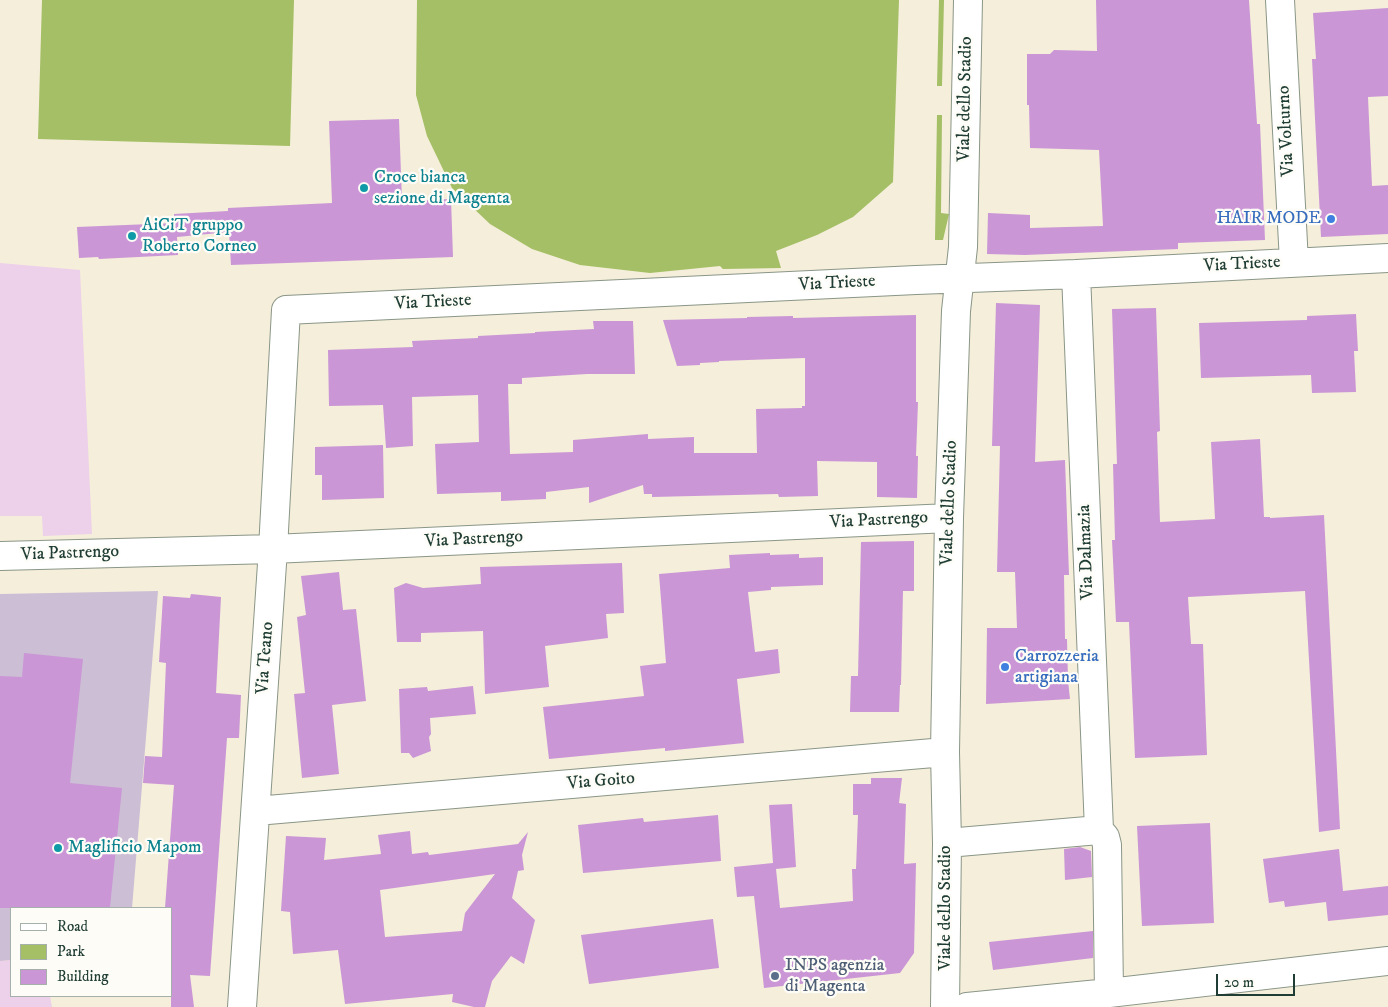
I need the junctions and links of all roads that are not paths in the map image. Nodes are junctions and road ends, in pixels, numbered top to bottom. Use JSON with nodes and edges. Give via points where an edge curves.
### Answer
{"nodes":[{"id":1,"x":968,"y":0,"type":"edge"},
{"id":2,"x":1280,"y":0,"type":"edge"},
{"id":3,"x":1388,"y":258,"type":"edge"},
{"id":4,"x":1294,"y":262,"type":"junction"},
{"id":5,"x":1076,"y":274,"type":"junction"},
{"id":6,"x":960,"y":279,"type":"junction"},
{"id":7,"x":286,"y":310,"type":"joint"},
{"id":8,"x":949,"y":518,"type":"junction"},
{"id":9,"x":273,"y":549,"type":"junction"},
{"id":10,"x":0,"y":556,"type":"edge"},
{"id":11,"x":946,"y":752,"type":"junction"},
{"id":12,"x":256,"y":811,"type":"junction"},
{"id":13,"x":1099,"y":830,"type":"junction"},
{"id":14,"x":947,"y":843,"type":"junction"},
{"id":15,"x":1388,"y":961,"type":"edge"},
{"id":16,"x":1109,"y":993,"type":"junction"},
{"id":17,"x":242,"y":1007,"type":"edge"},
{"id":18,"x":945,"y":1007,"type":"edge"},
{"id":19,"x":967,"y":1007,"type":"edge"}],
"edges":[{"from":1,"to":6,"type":"street","name":"Viale dello Stadio"},
{"from":2,"to":4,"type":"street","name":"Via Volturno"},
{"from":3,"to":4,"type":"street","name":"Via Trieste"},
{"from":4,"to":5,"type":"street","name":"Via Trieste"},
{"from":5,"to":6,"type":"street","name":"Via Trieste"},
{"from":5,"to":13,"type":"street","name":"Via Dalmazia"},
{"from":6,"to":7,"type":"street","name":"Via Trieste"},
{"from":6,"to":8,"type":"street","name":"Viale dello Stadio","via":[[956,311]]},
{"from":7,"to":9,"type":"street","name":"Via Teano"},
{"from":8,"to":9,"type":"street","name":"Via Pastrengo"},
{"from":8,"to":11,"type":"street","name":"Viale dello Stadio"},
{"from":9,"to":10,"type":"street","name":"Via Pastrengo"},
{"from":9,"to":12,"type":"street","name":"Via Teano"},
{"from":11,"to":12,"type":"street","name":"Via Goito"},
{"from":11,"to":14,"type":"street","name":"Viale dello Stadio"},
{"from":12,"to":17,"type":"street","name":"Via Teano"},
{"from":13,"to":14,"type":"street"},
{"from":13,"to":16,"type":"street","name":"Via Dalmazia","via":[[1108,845]]},
{"from":14,"to":18,"type":"street","name":"Viale dello Stadio"},
{"from":15,"to":16,"type":"street"},
{"from":16,"to":19,"type":"street"}]}
